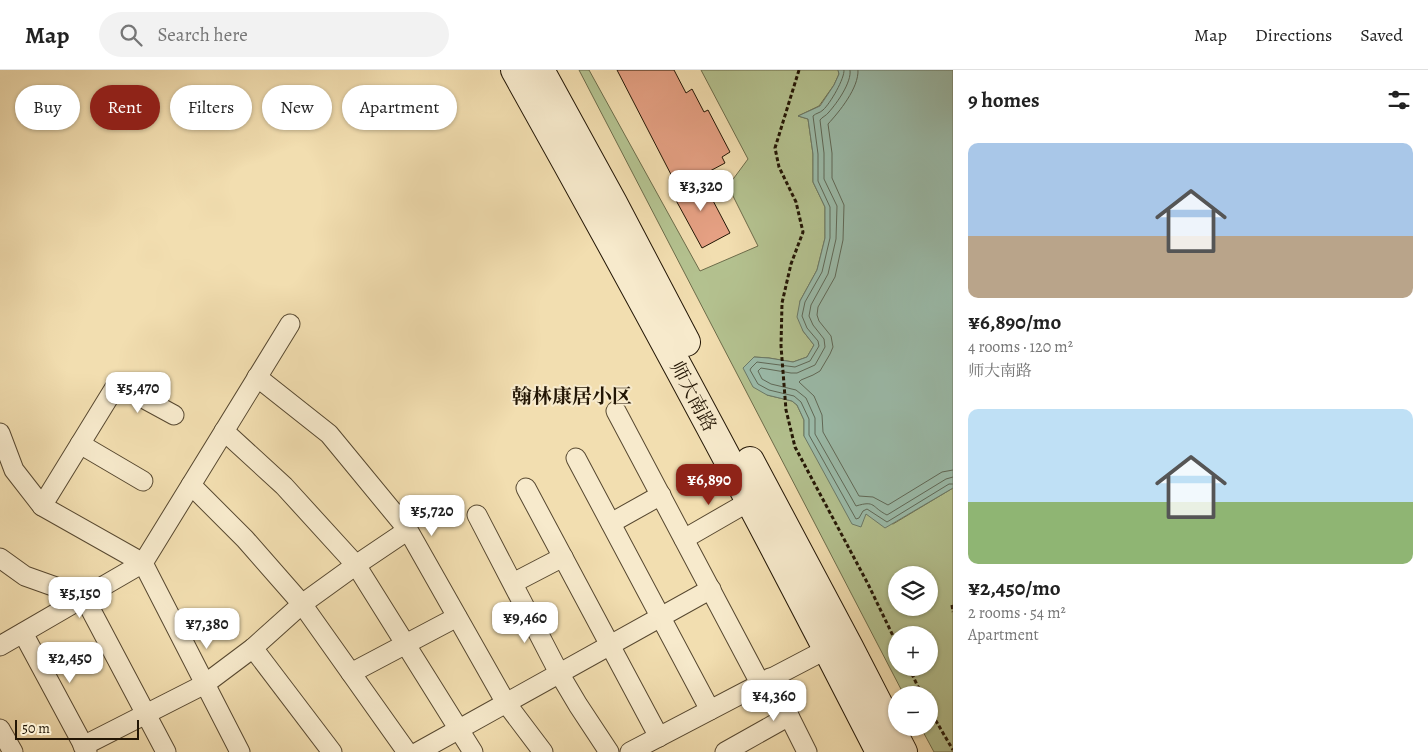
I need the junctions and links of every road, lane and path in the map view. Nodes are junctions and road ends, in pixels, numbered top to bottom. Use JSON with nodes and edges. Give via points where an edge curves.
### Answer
{"nodes":[{"id":1,"x":515,"y":70,"type":"edge"},
{"id":2,"x":540,"y":70,"type":"edge"},
{"id":3,"x":799,"y":70,"type":"edge"},
{"id":4,"x":290,"y":324,"type":"dead end"},
{"id":5,"x":258,"y":377,"type":"junction"},
{"id":6,"x":616,"y":411,"type":"dead end"},
{"id":7,"x":174,"y":415,"type":"dead end"},
{"id":8,"x":224,"y":430,"type":"junction"},
{"id":9,"x":0,"y":433,"type":"edge"},
{"id":10,"x":80,"y":444,"type":"junction"},
{"id":11,"x":576,"y":458,"type":"dead end"},
{"id":12,"x":143,"y":480,"type":"dead end"},
{"id":13,"x":191,"y":485,"type":"junction"},
{"id":14,"x":526,"y":488,"type":"dead end"},
{"id":15,"x":661,"y":496,"type":"junction"},
{"id":16,"x":750,"y":501,"type":"junction"},
{"id":17,"x":42,"y":506,"type":"junction"},
{"id":18,"x":477,"y":515,"type":"dead end"},
{"id":19,"x":611,"y":523,"type":"junction"},
{"id":20,"x":408,"y":530,"type":"junction"},
{"id":21,"x":684,"y":539,"type":"junction"},
{"id":22,"x":563,"y":557,"type":"junction"},
{"id":23,"x":0,"y":558,"type":"edge"},
{"id":24,"x":143,"y":563,"type":"junction"},
{"id":25,"x":356,"y":565,"type":"junction"},
{"id":26,"x":513,"y":583,"type":"junction"},
{"id":27,"x":710,"y":589,"type":"junction"},
{"id":28,"x":84,"y":597,"type":"junction"},
{"id":29,"x":302,"y":604,"type":"junction"},
{"id":30,"x":952,"y":605,"type":"edge"},
{"id":31,"x":953,"y":612,"type":"edge"},
{"id":32,"x":457,"y":617,"type":"junction"},
{"id":33,"x":661,"y":617,"type":"junction"},
{"id":34,"x":888,"y":626,"type":"edge"},
{"id":35,"x":24,"y":633,"type":"junction"},
{"id":36,"x":406,"y":645,"type":"junction"},
{"id":37,"x":610,"y":645,"type":"junction"},
{"id":38,"x":0,"y":646,"type":"edge"},
{"id":39,"x":253,"y":648,"type":"junction"},
{"id":40,"x":827,"y":649,"type":"junction"},
{"id":41,"x":351,"y":673,"type":"junction"},
{"id":42,"x":560,"y":673,"type":"junction"},
{"id":43,"x":765,"y":681,"type":"junction"},
{"id":44,"x":205,"y":684,"type":"junction"},
{"id":45,"x":506,"y":703,"type":"junction"},
{"id":46,"x":710,"y":710,"type":"junction"},
{"id":47,"x":146,"y":714,"type":"junction"},
{"id":48,"x":789,"y":716,"type":"junction"},
{"id":49,"x":938,"y":724,"type":"edge"},
{"id":50,"x":0,"y":729,"type":"edge"},
{"id":51,"x":460,"y":729,"type":"junction"},
{"id":52,"x":659,"y":737,"type":"junction"},
{"id":53,"x":85,"y":749,"type":"edge"},
{"id":54,"x":953,"y":750,"type":"edge"},
{"id":55,"x":12,"y":752,"type":"edge"},
{"id":56,"x":166,"y":752,"type":"edge"},
{"id":57,"x":240,"y":752,"type":"edge"},
{"id":58,"x":332,"y":752,"type":"edge"},
{"id":59,"x":407,"y":752,"type":"edge"},
{"id":60,"x":418,"y":752,"type":"edge"},
{"id":61,"x":473,"y":752,"type":"edge"},
{"id":62,"x":543,"y":752,"type":"edge"},
{"id":63,"x":609,"y":752,"type":"edge"},
{"id":64,"x":630,"y":752,"type":"edge"},
{"id":65,"x":725,"y":752,"type":"edge"},
{"id":66,"x":807,"y":752,"type":"edge"},
{"id":67,"x":880,"y":752,"type":"edge"},
{"id":68,"x":903,"y":752,"type":"edge"}],
"edges":[{"from":1,"to":16,"type":"main road","name":"师大南路"},
{"from":2,"to":68,"type":"main road","name":"师大南路"},
{"from":3,"to":34,"type":"path","via":[[775,148],[779,167],[796,202],[803,232],[782,303],[780,346],[786,410],[795,446]]},
{"from":4,"to":5,"type":"street"},
{"from":5,"to":8,"type":"street"},
{"from":5,"to":20,"type":"street","via":[[329,434]]},
{"from":6,"to":15,"type":"street"},
{"from":7,"to":10,"type":"street","via":[[117,384]]},
{"from":8,"to":13,"type":"street"},
{"from":8,"to":25,"type":"street","via":[[284,486]]},
{"from":9,"to":17,"type":"street","via":[[14,470]]},
{"from":10,"to":12,"type":"street"},
{"from":10,"to":17,"type":"street"},
{"from":11,"to":19,"type":"street"},
{"from":13,"to":24,"type":"street"},
{"from":13,"to":29,"type":"street","via":[[245,539]]},
{"from":14,"to":22,"type":"street"},
{"from":15,"to":19,"type":"street"},
{"from":15,"to":21,"type":"street"},
{"from":16,"to":21,"type":"street"},
{"from":16,"to":40,"type":"main road","name":"师大南路"},
{"from":17,"to":24,"type":"street"},
{"from":18,"to":26,"type":"street"},
{"from":19,"to":33,"type":"street"},
{"from":20,"to":25,"type":"street"},
{"from":20,"to":32,"type":"street"},
{"from":21,"to":27,"type":"street"},
{"from":22,"to":26,"type":"street"},
{"from":22,"to":37,"type":"street"},
{"from":23,"to":28,"type":"street","via":[[25,576]]},
{"from":24,"to":28,"type":"street"},
{"from":24,"to":44,"type":"street"},
{"from":25,"to":29,"type":"street"},
{"from":25,"to":36,"type":"street"},
{"from":26,"to":42,"type":"street"},
{"from":27,"to":33,"type":"street"},
{"from":27,"to":43,"type":"street"},
{"from":28,"to":35,"type":"street"},
{"from":28,"to":47,"type":"street"},
{"from":29,"to":39,"type":"street"},
{"from":29,"to":41,"type":"street"},
{"from":30,"to":31,"type":"path"},
{"from":32,"to":36,"type":"street"},
{"from":32,"to":45,"type":"street"},
{"from":33,"to":37,"type":"street"},
{"from":33,"to":46,"type":"street"},
{"from":35,"to":38,"type":"street"},
{"from":35,"to":53,"type":"street"},
{"from":36,"to":41,"type":"street"},
{"from":36,"to":51,"type":"street"},
{"from":37,"to":42,"type":"street"},
{"from":37,"to":52,"type":"street"},
{"from":39,"to":44,"type":"street"},
{"from":39,"to":58,"type":"street"},
{"from":40,"to":43,"type":"street"},
{"from":40,"to":67,"type":"main road","name":"师大南路"},
{"from":41,"to":59,"type":"street"},
{"from":42,"to":45,"type":"street"},
{"from":42,"to":63,"type":"street"},
{"from":43,"to":46,"type":"street"},
{"from":43,"to":48,"type":"street"},
{"from":44,"to":47,"type":"street"},
{"from":44,"to":57,"type":"street"},
{"from":45,"to":51,"type":"street"},
{"from":45,"to":62,"type":"street"},
{"from":46,"to":52,"type":"street"},
{"from":47,"to":53,"type":"street"},
{"from":47,"to":56,"type":"street"},
{"from":48,"to":65,"type":"street"},
{"from":48,"to":66,"type":"street"},
{"from":49,"to":54,"type":"path"},
{"from":50,"to":55,"type":"street"},
{"from":51,"to":60,"type":"street"},
{"from":51,"to":61,"type":"street"},
{"from":52,"to":64,"type":"street"}]}
